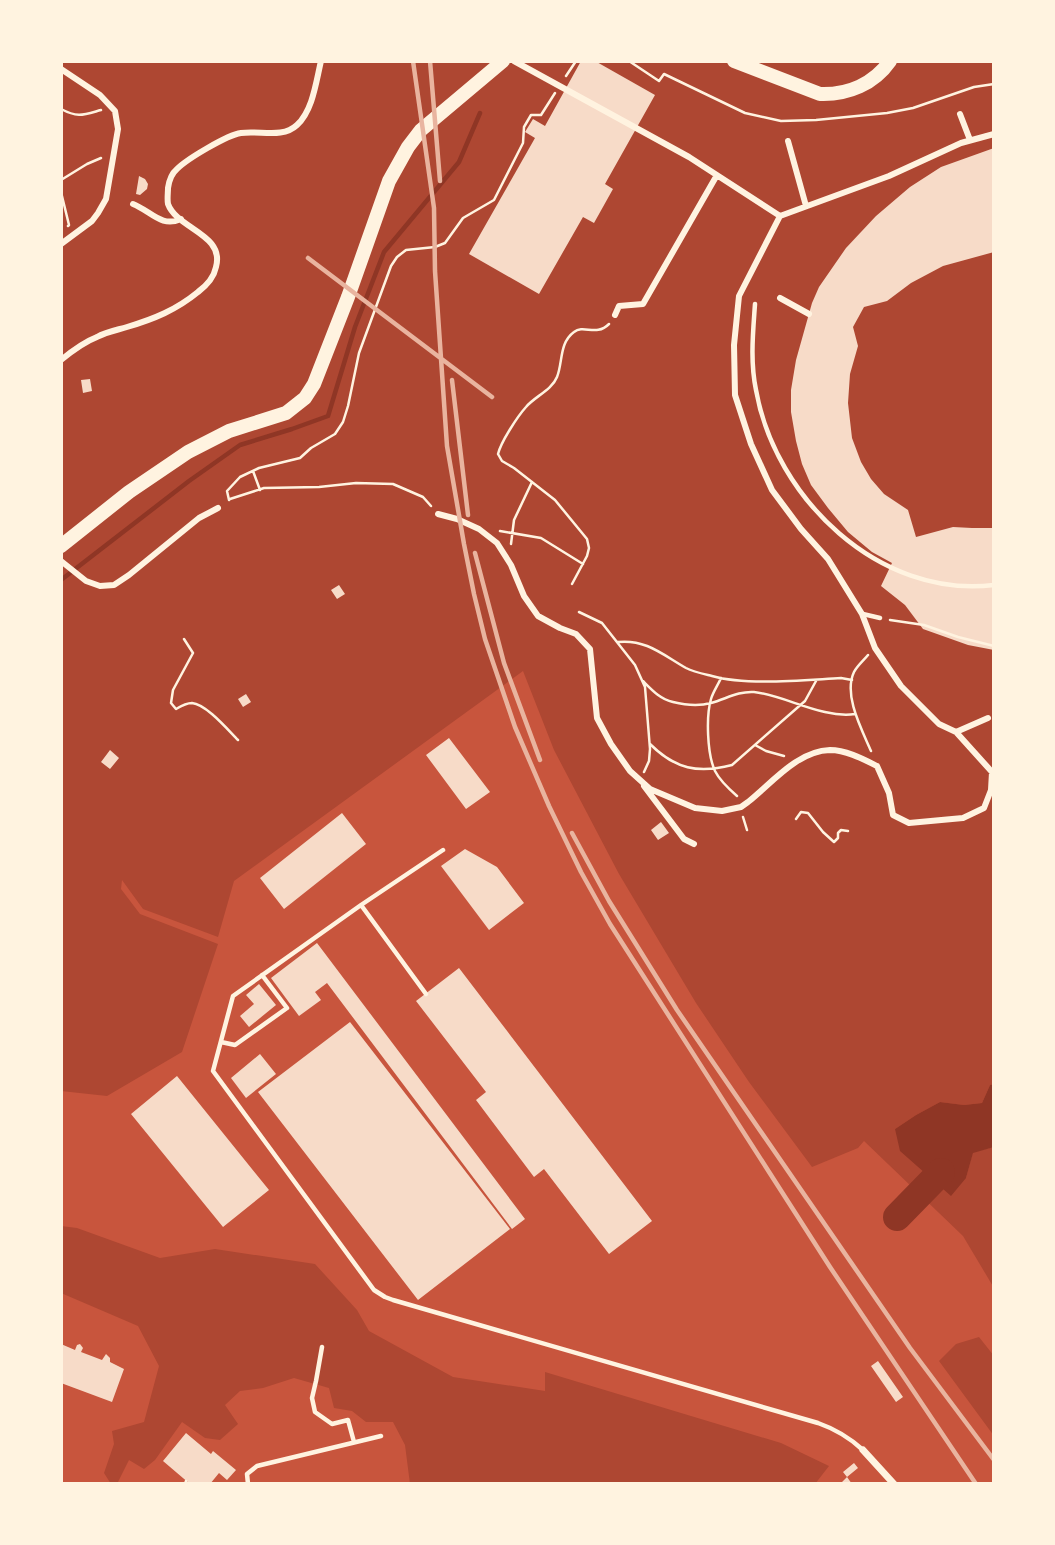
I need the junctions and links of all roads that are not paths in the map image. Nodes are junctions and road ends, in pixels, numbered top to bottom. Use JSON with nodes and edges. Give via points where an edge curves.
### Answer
{"nodes":[{"id":1,"x":321,"y":61,"type":"edge"},
{"id":2,"x":502,"y":61,"type":"edge"},
{"id":3,"x":514,"y":61,"type":"edge"},
{"id":4,"x":734,"y":61,"type":"edge"},
{"id":5,"x":890,"y":61,"type":"edge"},
{"id":6,"x":61,"y":69,"type":"edge"},
{"id":7,"x":960,"y":114,"type":"dead end"},
{"id":8,"x":994,"y":134,"type":"edge"},
{"id":9,"x":970,"y":140,"type":"junction"},
{"id":10,"x":788,"y":141,"type":"dead end"},
{"id":11,"x":717,"y":175,"type":"junction"},
{"id":12,"x":133,"y":204,"type":"dead end"},
{"id":13,"x":806,"y":206,"type":"junction"},
{"id":14,"x":780,"y":216,"type":"junction"},
{"id":15,"x":181,"y":219,"type":"junction"},
{"id":16,"x":61,"y":244,"type":"edge"},
{"id":17,"x":780,"y":298,"type":"dead end"},
{"id":18,"x":755,"y":304,"type":"dead end"},
{"id":19,"x":808,"y":314,"type":"dead end"},
{"id":20,"x":615,"y":315,"type":"road end"},
{"id":21,"x":61,"y":360,"type":"edge"},
{"id":22,"x":218,"y":508,"type":"dead end"},
{"id":23,"x":438,"y":514,"type":"road end"},
{"id":24,"x":61,"y":546,"type":"edge"},
{"id":25,"x":61,"y":561,"type":"edge"},
{"id":26,"x":994,"y":586,"type":"edge"},
{"id":27,"x":862,"y":614,"type":"junction"},
{"id":28,"x":880,"y":618,"type":"road end"},
{"id":29,"x":991,"y":717,"type":"edge"},
{"id":30,"x":956,"y":732,"type":"junction"},
{"id":31,"x":639,"y":779,"type":"junction"},
{"id":32,"x":694,"y":844,"type":"dead end"},
{"id":33,"x":443,"y":850,"type":"dead end"},
{"id":34,"x":361,"y":905,"type":"junction"},
{"id":35,"x":262,"y":975,"type":"junction"},
{"id":36,"x":426,"y":994,"type":"dead end"},
{"id":37,"x":221,"y":1042,"type":"junction"},
{"id":38,"x":322,"y":1347,"type":"dead end"},
{"id":39,"x":381,"y":1436,"type":"dead end"},
{"id":40,"x":354,"y":1442,"type":"junction"},
{"id":41,"x":863,"y":1450,"type":"joint"},
{"id":42,"x":248,"y":1484,"type":"edge"},
{"id":43,"x":894,"y":1484,"type":"edge"}],
"edges":[{"from":1,"to":15,"type":"street","via":[[305,116],[296,127],[283,133],[231,136],[176,170],[170,179],[168,204]]},
{"from":2,"to":24,"type":"main road","via":[[421,130],[397,165],[305,398],[285,412],[229,431],[188,452]]},
{"from":3,"to":11,"type":"street"},
{"from":4,"to":5,"type":"main road","via":[[831,94],[864,85]]},
{"from":6,"to":16,"type":"street","via":[[100,95],[115,111],[118,129],[106,199],[92,221]]},
{"from":7,"to":9,"type":"street"},
{"from":8,"to":9,"type":"street"},
{"from":9,"to":13,"type":"street","via":[[890,176]]},
{"from":10,"to":13,"type":"street"},
{"from":11,"to":14,"type":"street"},
{"from":11,"to":20,"type":"street","via":[[643,304],[620,306]]},
{"from":12,"to":15,"type":"street","via":[[163,222]]},
{"from":13,"to":14,"type":"street"},
{"from":14,"to":27,"type":"street","via":[[739,296],[734,345],[736,395],[772,490],[828,559]]},
{"from":15,"to":21,"type":"street","via":[[212,244],[218,255],[207,285],[172,311],[97,336]]},
{"from":17,"to":19,"type":"street"},
{"from":18,"to":26,"type":"lane","via":[[752,358],[760,408],[775,452],[806,499],[849,542],[895,569],[948,585]]},
{"from":22,"to":25,"type":"street","via":[[114,585],[86,581]]},
{"from":23,"to":31,"type":"street","via":[[478,528],[497,543],[538,616],[576,634],[590,649],[597,718]]},
{"from":27,"to":28,"type":"lane"},
{"from":27,"to":30,"type":"street","via":[[875,648],[901,686],[939,724]]},
{"from":29,"to":30,"type":"street"},
{"from":30,"to":31,"type":"street","via":[[992,772],[984,808],[963,818],[909,823],[893,815],[877,765],[832,750],[800,760],[741,807],[722,811],[695,808],[650,789]]},
{"from":31,"to":32,"type":"street","via":[[675,829]]},
{"from":33,"to":34,"type":"lane"},
{"from":34,"to":35,"type":"lane"},
{"from":34,"to":36,"type":"lane"},
{"from":35,"to":37,"type":"lane","via":[[233,996]]},
{"from":35,"to":37,"type":"lane","via":[[286,1008],[235,1045]]},
{"from":37,"to":41,"type":"lane","via":[[214,1071],[380,1294],[818,1423]]},
{"from":38,"to":40,"type":"lane","via":[[312,1398],[315,1412],[332,1424],[348,1420]]},
{"from":39,"to":40,"type":"lane"},
{"from":40,"to":42,"type":"lane","via":[[257,1466],[247,1474]]},
{"from":41,"to":43,"type":"street"}]}
